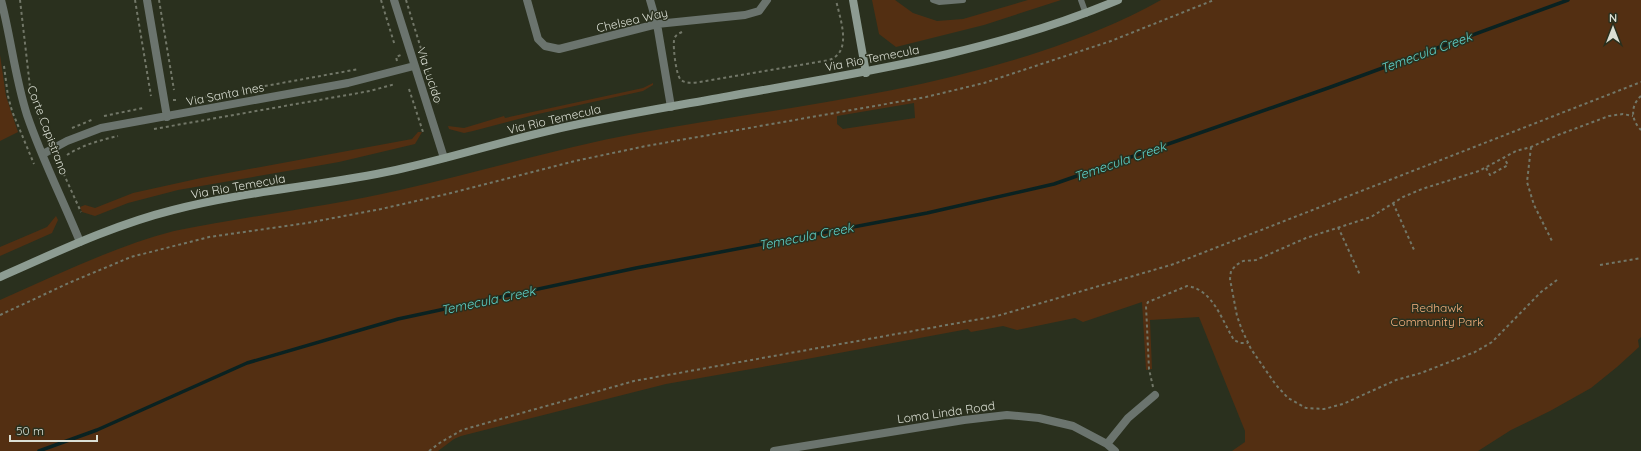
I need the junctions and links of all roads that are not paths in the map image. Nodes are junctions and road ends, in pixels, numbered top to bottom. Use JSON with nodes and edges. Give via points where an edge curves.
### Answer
{"nodes":[{"id":1,"x":1,"y":0,"type":"edge"},
{"id":2,"x":147,"y":0,"type":"edge"},
{"id":3,"x":394,"y":0,"type":"edge"},
{"id":4,"x":528,"y":0,"type":"edge"},
{"id":5,"x":650,"y":0,"type":"edge"},
{"id":6,"x":767,"y":0,"type":"edge"},
{"id":7,"x":853,"y":0,"type":"edge"},
{"id":8,"x":933,"y":0,"type":"edge"},
{"id":9,"x":963,"y":0,"type":"edge"},
{"id":10,"x":1081,"y":0,"type":"edge"},
{"id":11,"x":1118,"y":0,"type":"edge"},
{"id":12,"x":1086,"y":14,"type":"junction"},
{"id":13,"x":657,"y":24,"type":"junction"},
{"id":14,"x":414,"y":66,"type":"junction"},
{"id":15,"x":866,"y":73,"type":"junction"},
{"id":16,"x":671,"y":107,"type":"junction"},
{"id":17,"x":167,"y":117,"type":"junction"},
{"id":18,"x":43,"y":154,"type":"junction"},
{"id":19,"x":444,"y":158,"type":"junction"},
{"id":20,"x":80,"y":242,"type":"junction"},
{"id":21,"x":0,"y":277,"type":"edge"},
{"id":22,"x":1155,"y":395,"type":"road end"},
{"id":23,"x":1107,"y":444,"type":"junction"},
{"id":24,"x":774,"y":451,"type":"edge"},
{"id":25,"x":1115,"y":451,"type":"edge"}],
"edges":[{"from":1,"to":18,"type":"street","name":"Corte Capistrano","via":[[9,30],[16,77],[27,115]]},
{"from":2,"to":17,"type":"street"},
{"from":3,"to":14,"type":"street","name":"Via Lucido"},
{"from":4,"to":13,"type":"street","name":"Chelsea Way","via":[[538,39],[545,46],[559,49]]},
{"from":5,"to":13,"type":"street"},
{"from":6,"to":13,"type":"street","name":"Chelsea Way","via":[[758,10],[745,15]]},
{"from":7,"to":15,"type":"street"},
{"from":8,"to":9,"type":"lane"},
{"from":10,"to":12,"type":"lane"},
{"from":11,"to":12,"type":"street","name":"Via Rio Temecula"},
{"from":12,"to":15,"type":"street","name":"Via Rio Temecula","via":[[1037,31],[953,54]]},
{"from":13,"to":16,"type":"street"},
{"from":14,"to":17,"type":"street","name":"Via Santa Ines","via":[[348,83]]},
{"from":14,"to":19,"type":"street","name":"Via Lucido"},
{"from":15,"to":16,"type":"street","name":"Via Rio Temecula"},
{"from":16,"to":19,"type":"street","name":"Via Rio Temecula","via":[[548,131]]},
{"from":17,"to":18,"type":"street","name":"Via Santa Ines","via":[[101,128],[67,141]]},
{"from":18,"to":20,"type":"street","name":"Corte Capistrano"},
{"from":19,"to":20,"type":"street","name":"Via Rio Temecula","via":[[394,170],[176,209],[132,222]]},
{"from":20,"to":21,"type":"street","name":"Via Rio Temecula"},
{"from":22,"to":23,"type":"street","via":[[1128,418]]},
{"from":23,"to":24,"type":"street","name":"Loma Linda Road","via":[[1073,426],[1039,418],[1007,415]]},
{"from":23,"to":25,"type":"street","name":"Loma Linda Road"}]}
